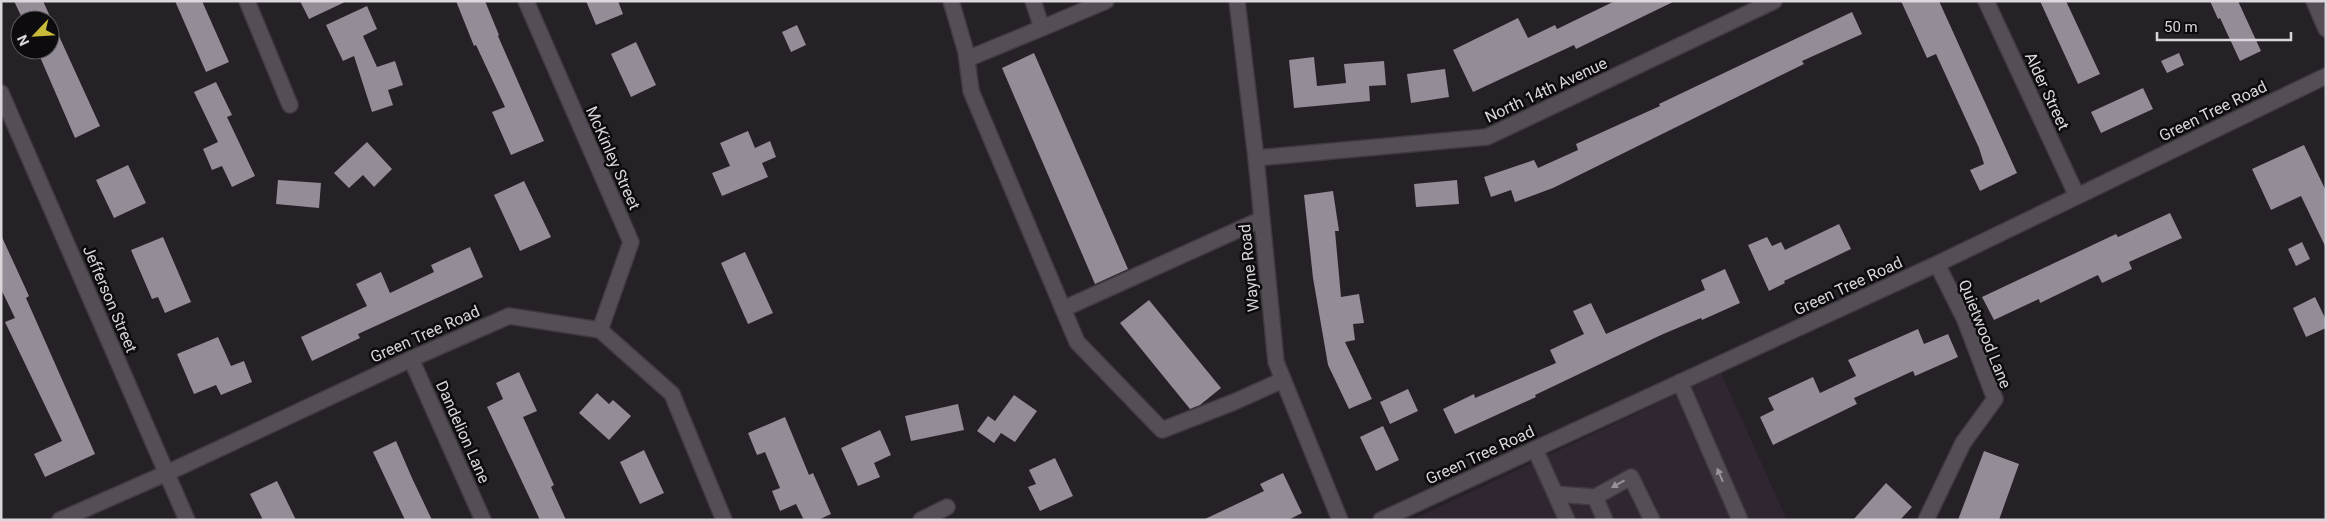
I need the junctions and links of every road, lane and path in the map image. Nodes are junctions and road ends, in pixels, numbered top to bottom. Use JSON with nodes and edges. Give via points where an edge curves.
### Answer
{"nodes":[{"id":1,"x":247,"y":1,"type":"edge"},
{"id":2,"x":526,"y":1,"type":"edge"},
{"id":3,"x":951,"y":1,"type":"edge"},
{"id":4,"x":1033,"y":1,"type":"edge"},
{"id":5,"x":1106,"y":1,"type":"edge"},
{"id":6,"x":1236,"y":1,"type":"edge"},
{"id":7,"x":1774,"y":1,"type":"edge"},
{"id":8,"x":1986,"y":1,"type":"edge"},
{"id":9,"x":2314,"y":1,"type":"edge"},
{"id":10,"x":1042,"y":28,"type":"junction"},
{"id":11,"x":2326,"y":29,"type":"edge"},
{"id":12,"x":967,"y":59,"type":"junction"},
{"id":13,"x":2326,"y":76,"type":"edge"},
{"id":14,"x":1,"y":93,"type":"edge"},
{"id":15,"x":290,"y":105,"type":"dead end"},
{"id":16,"x":1256,"y":158,"type":"junction"},
{"id":17,"x":2076,"y":196,"type":"junction"},
{"id":18,"x":1262,"y":219,"type":"junction"},
{"id":19,"x":1937,"y":264,"type":"junction"},
{"id":20,"x":1063,"y":309,"type":"junction"},
{"id":21,"x":600,"y":330,"type":"junction"},
{"id":22,"x":411,"y":359,"type":"junction"},
{"id":23,"x":1283,"y":380,"type":"junction"},
{"id":24,"x":1680,"y":382,"type":"junction"},
{"id":25,"x":1535,"y":449,"type":"junction"},
{"id":26,"x":167,"y":473,"type":"junction"},
{"id":27,"x":1556,"y":494,"type":"junction"},
{"id":28,"x":1594,"y":497,"type":"junction"},
{"id":29,"x":947,"y":507,"type":"dead end"},
{"id":30,"x":60,"y":520,"type":"edge"},
{"id":31,"x":187,"y":520,"type":"edge"},
{"id":32,"x":483,"y":520,"type":"edge"},
{"id":33,"x":724,"y":520,"type":"edge"},
{"id":34,"x":920,"y":520,"type":"edge"},
{"id":35,"x":1340,"y":520,"type":"edge"},
{"id":36,"x":1381,"y":520,"type":"edge"},
{"id":37,"x":1567,"y":520,"type":"edge"},
{"id":38,"x":1605,"y":520,"type":"edge"},
{"id":39,"x":1652,"y":520,"type":"edge"},
{"id":40,"x":1740,"y":520,"type":"edge"},
{"id":41,"x":1926,"y":520,"type":"edge"}],
"edges":[{"from":1,"to":15,"type":"street"},
{"from":2,"to":21,"type":"street","name":"McKinley Street","via":[[631,242]]},
{"from":3,"to":12,"type":"street"},
{"from":4,"to":10,"type":"street"},
{"from":5,"to":10,"type":"street"},
{"from":6,"to":16,"type":"street","name":"Wayne Road"},
{"from":7,"to":16,"type":"street","name":"North 14th Avenue","via":[[1487,137]]},
{"from":8,"to":17,"type":"street","name":"Alder Street"},
{"from":9,"to":11,"type":"street"},
{"from":10,"to":12,"type":"street"},
{"from":12,"to":20,"type":"street","via":[[972,91]]},
{"from":13,"to":17,"type":"street","name":"Green Tree Road"},
{"from":14,"to":26,"type":"street","name":"Jefferson Street"},
{"from":16,"to":18,"type":"street","name":"Wayne Road"},
{"from":17,"to":19,"type":"street","name":"Green Tree Road"},
{"from":18,"to":20,"type":"street"},
{"from":18,"to":23,"type":"street","name":"Wayne Road","via":[[1276,362]]},
{"from":19,"to":24,"type":"street","name":"Green Tree Road"},
{"from":19,"to":41,"type":"street","name":"Quietwood Lane","via":[[1964,320],[1995,398],[1963,443]]},
{"from":20,"to":23,"type":"street","via":[[1077,342],[1162,430]]},
{"from":21,"to":22,"type":"street","name":"Green Tree Road","via":[[509,316]]},
{"from":21,"to":33,"type":"street","via":[[672,394]]},
{"from":22,"to":26,"type":"street","name":"Green Tree Road"},
{"from":22,"to":32,"type":"street","name":"Dandelion Lane"},
{"from":23,"to":35,"type":"street","name":"Wayne Road"},
{"from":24,"to":25,"type":"street","name":"Green Tree Road"},
{"from":40,"to":24,"type":"street","one_way":true},
{"from":25,"to":27,"type":"street"},
{"from":25,"to":36,"type":"street","name":"Green Tree Road"},
{"from":26,"to":30,"type":"street","name":"Green Tree Road"},
{"from":26,"to":31,"type":"street","name":"Jefferson Street"},
{"from":27,"to":28,"type":"street"},
{"from":27,"to":37,"type":"street"},
{"from":28,"to":38,"type":"street"},
{"from":39,"to":28,"type":"street","one_way":true,"via":[[1631,477]]},
{"from":29,"to":34,"type":"street"}]}
